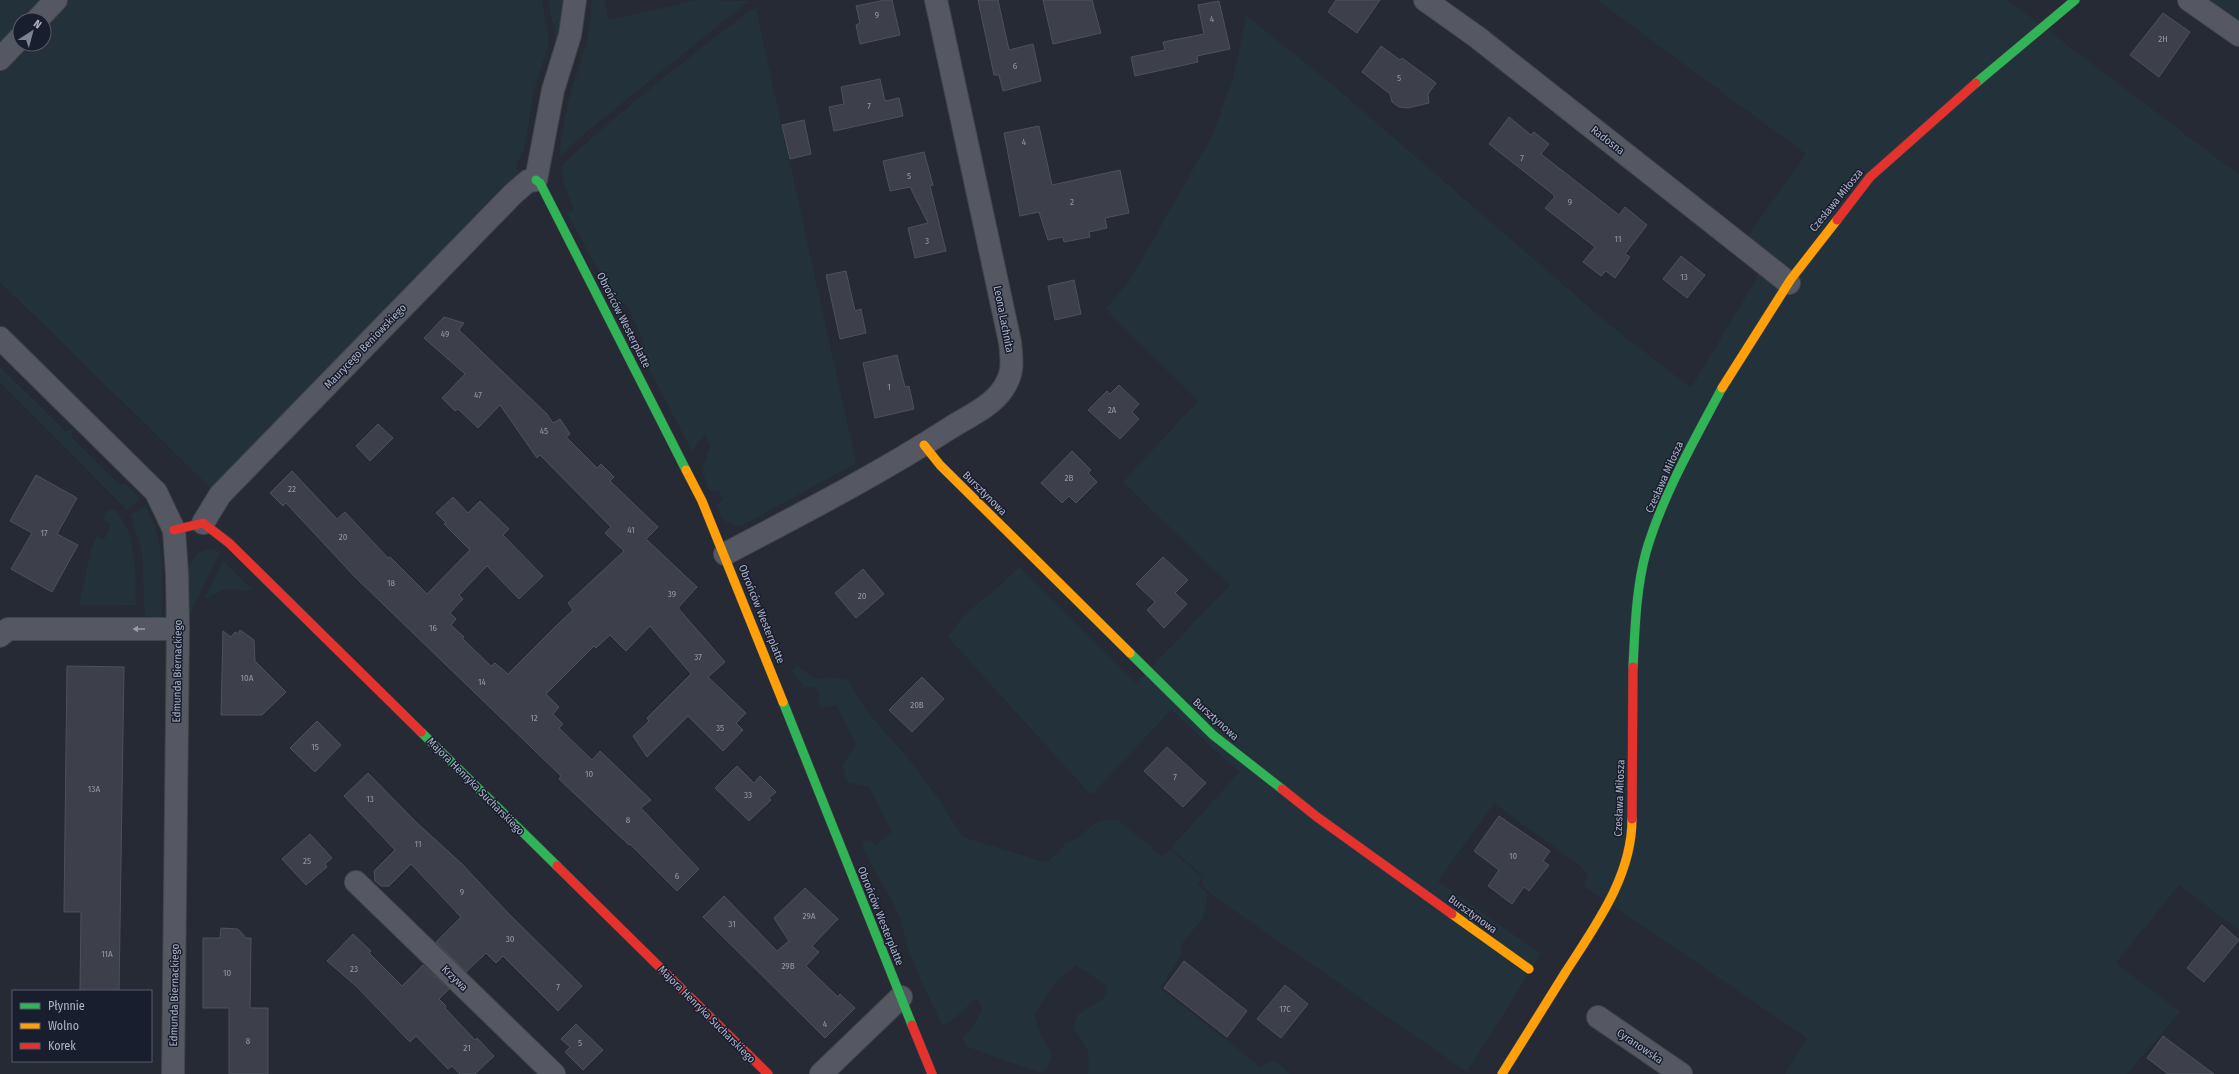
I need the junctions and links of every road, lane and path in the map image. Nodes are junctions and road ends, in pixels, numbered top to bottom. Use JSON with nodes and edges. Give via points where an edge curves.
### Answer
{"nodes":[{"id":1,"x":56,"y":0,"type":"edge"},
{"id":2,"x":575,"y":0,"type":"edge"},
{"id":3,"x":936,"y":0,"type":"edge"},
{"id":4,"x":1426,"y":0,"type":"edge"},
{"id":5,"x":2075,"y":0,"type":"edge"},
{"id":6,"x":2189,"y":0,"type":"edge"},
{"id":7,"x":45,"y":12,"type":"edge"},
{"id":8,"x":2239,"y":35,"type":"edge"},
{"id":9,"x":12,"y":46,"type":"edge"},
{"id":10,"x":0,"y":59,"type":"edge"},
{"id":11,"x":536,"y":180,"type":"junction"},
{"id":12,"x":1789,"y":284,"type":"junction"},
{"id":13,"x":0,"y":338,"type":"edge"},
{"id":14,"x":924,"y":445,"type":"junction"},
{"id":15,"x":203,"y":522,"type":"junction"},
{"id":16,"x":174,"y":530,"type":"junction"},
{"id":17,"x":725,"y":554,"type":"junction"},
{"id":18,"x":178,"y":629,"type":"junction"},
{"id":19,"x":0,"y":636,"type":"edge"},
{"id":20,"x":356,"y":882,"type":"dead end"},
{"id":21,"x":1529,"y":969,"type":"dead end"},
{"id":22,"x":901,"y":997,"type":"junction"},
{"id":23,"x":1598,"y":1017,"type":"dead end"},
{"id":24,"x":173,"y":1074,"type":"edge"},
{"id":25,"x":554,"y":1074,"type":"edge"},
{"id":26,"x":768,"y":1074,"type":"edge"},
{"id":27,"x":821,"y":1074,"type":"edge"},
{"id":28,"x":932,"y":1074,"type":"edge"},
{"id":29,"x":1502,"y":1074,"type":"edge"},
{"id":30,"x":1681,"y":1074,"type":"edge"}],
"edges":[{"from":1,"to":7,"type":"street"},
{"from":2,"to":11,"type":"street","via":[[570,35],[553,90]]},
{"from":3,"to":14,"type":"street","name":"Leona Lachnita","via":[[1010,342],[1012,370],[1003,389],[989,403]]},
{"from":4,"to":12,"type":"street","name":"Radosna","via":[[1483,42]]},
{"from":5,"to":12,"type":"street","name":"Czesława Miłosza","via":[[1927,125],[1870,177],[1824,234]]},
{"from":6,"to":8,"type":"street"},
{"from":9,"to":10,"type":"street"},
{"from":11,"to":15,"type":"street","name":"Maurycego Beniowskiego","via":[[528,181],[513,194],[220,495]]},
{"from":11,"to":17,"type":"street","name":"Obrońców Westerplatte","via":[[540,183],[603,303],[702,502]]},
{"from":12,"to":29,"type":"street","name":"Czesława Miłosza","via":[[1726,380],[1665,498],[1646,552],[1636,604],[1632,695],[1632,831],[1624,872],[1604,912]]},
{"from":13,"to":16,"type":"street","name":"Edmunda Biernackiego","via":[[156,492]]},
{"from":14,"to":17,"type":"street","name":"Leona Lachnita"},
{"from":14,"to":21,"type":"street","name":"Bursztynowa","via":[[940,465],[1213,735],[1317,817]]},
{"from":15,"to":16,"type":"street"},
{"from":15,"to":26,"type":"street","name":"Majora Henryka Sucharskiego","via":[[229,543]]},
{"from":16,"to":18,"type":"street","name":"Edmunda Biernackiego"},
{"from":17,"to":22,"type":"street","name":"Obrońców Westerplatte"},
{"from":18,"to":19,"type":"street","one_way":true,"via":[[8,629]]},
{"from":18,"to":24,"type":"street","name":"Edmunda Biernackiego"},
{"from":20,"to":25,"type":"street","name":"Krzywa"},
{"from":22,"to":27,"type":"street"},
{"from":22,"to":28,"type":"street","name":"Obrońców Westerplatte"},
{"from":23,"to":30,"type":"street","name":"Cyranowska"}]}
